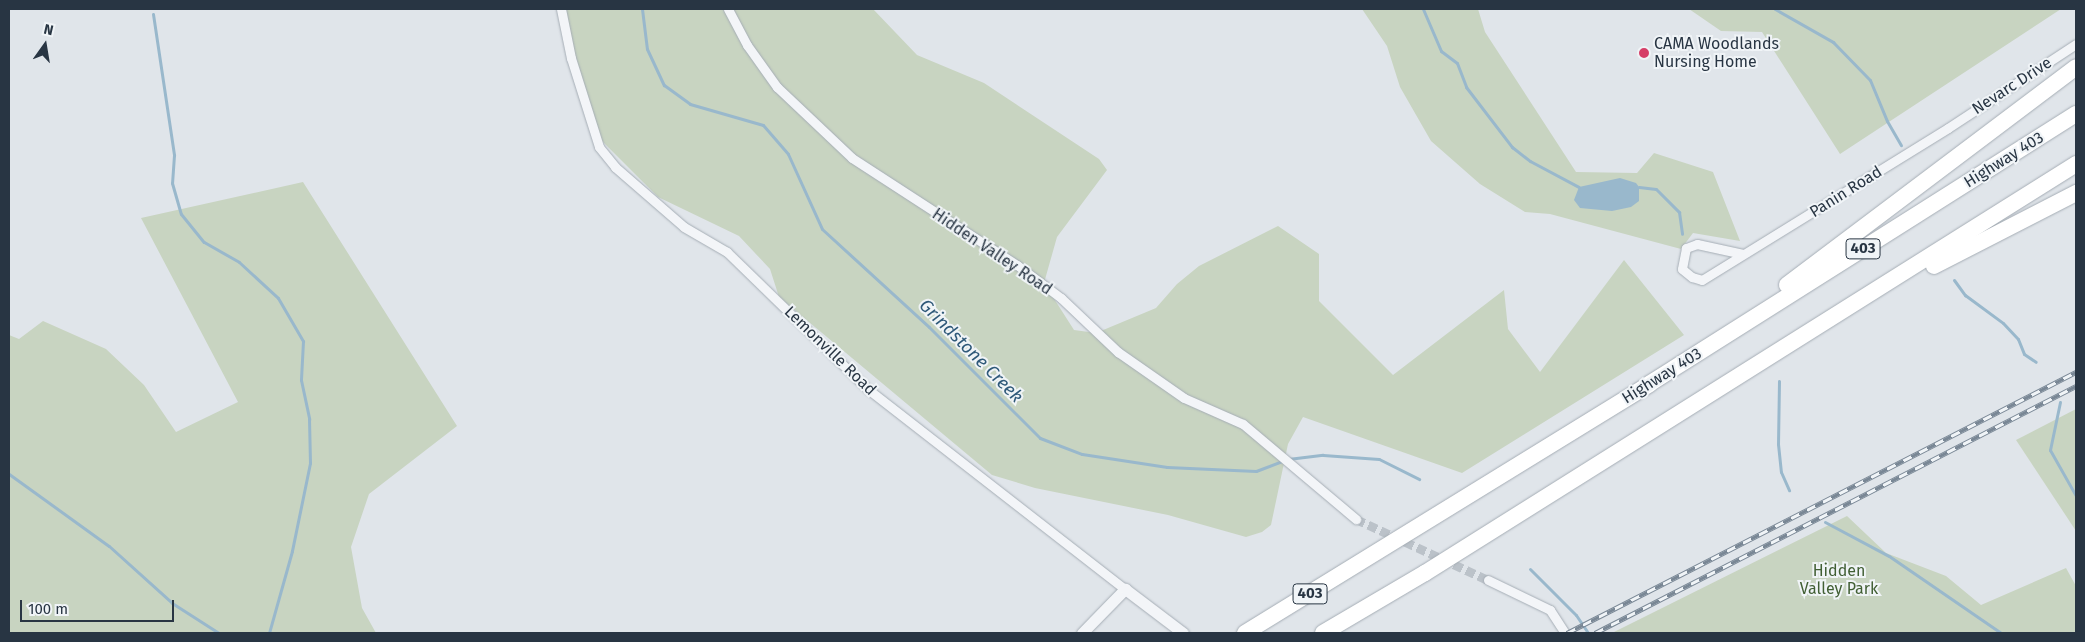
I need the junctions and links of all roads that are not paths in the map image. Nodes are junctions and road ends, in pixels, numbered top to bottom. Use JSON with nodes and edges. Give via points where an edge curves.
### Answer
{"nodes":[{"id":1,"x":561,"y":9,"type":"edge"},
{"id":2,"x":728,"y":9,"type":"edge"},
{"id":3,"x":2076,"y":44,"type":"edge"},
{"id":4,"x":2076,"y":67,"type":"edge"},
{"id":5,"x":2076,"y":114,"type":"edge"},
{"id":6,"x":1948,"y":128,"type":"joint"},
{"id":7,"x":2076,"y":164,"type":"edge"},
{"id":8,"x":2076,"y":193,"type":"edge"},
{"id":9,"x":1743,"y":254,"type":"junction"},
{"id":10,"x":1809,"y":333,"type":"junction"},
{"id":11,"x":1649,"y":384,"type":"junction"},
{"id":12,"x":1356,"y":519,"type":"tunnel mouth"},
{"id":13,"x":1488,"y":580,"type":"tunnel mouth"},
{"id":14,"x":1125,"y":589,"type":"junction"},
{"id":15,"x":1082,"y":633,"type":"edge"},
{"id":16,"x":1183,"y":633,"type":"edge"},
{"id":17,"x":1245,"y":633,"type":"edge"},
{"id":18,"x":1323,"y":633,"type":"edge"},
{"id":19,"x":1565,"y":633,"type":"edge"}],
"edges":[{"from":1,"to":14,"type":"street","name":"Lemonville Road","via":[[571,58],[600,147],[615,166],[684,227],[727,252],[869,390]]},
{"from":2,"to":12,"type":"street","name":"Hidden Valley Road","via":[[746,44],[777,87],[852,158],[1017,265],[1061,298],[1118,352],[1177,393],[1242,424]]},
{"from":3,"to":6,"type":"street","name":"Nevarc Drive"},
{"from":4,"to":11,"type":"highway","via":[[1850,240]]},
{"from":5,"to":11,"type":"highway","name":"Highway 403","number":"403"},
{"from":6,"to":9,"type":"street","name":"Panin Road"},
{"from":7,"to":10,"type":"highway","number":"403"},
{"from":8,"to":10,"type":"highway"},
{"from":9,"to":9,"type":"street","name":"Panin Road","via":[[1697,244],[1686,248],[1682,268],[1692,277],[1702,280]]},
{"from":10,"to":18,"type":"highway","number":"403"},
{"from":11,"to":17,"type":"highway","name":"Highway 403","number":"403"},
{"from":13,"to":19,"type":"street","via":[[1550,610]]},
{"from":14,"to":15,"type":"street"},
{"from":14,"to":16,"type":"street","name":"Lemonville Road"}]}
